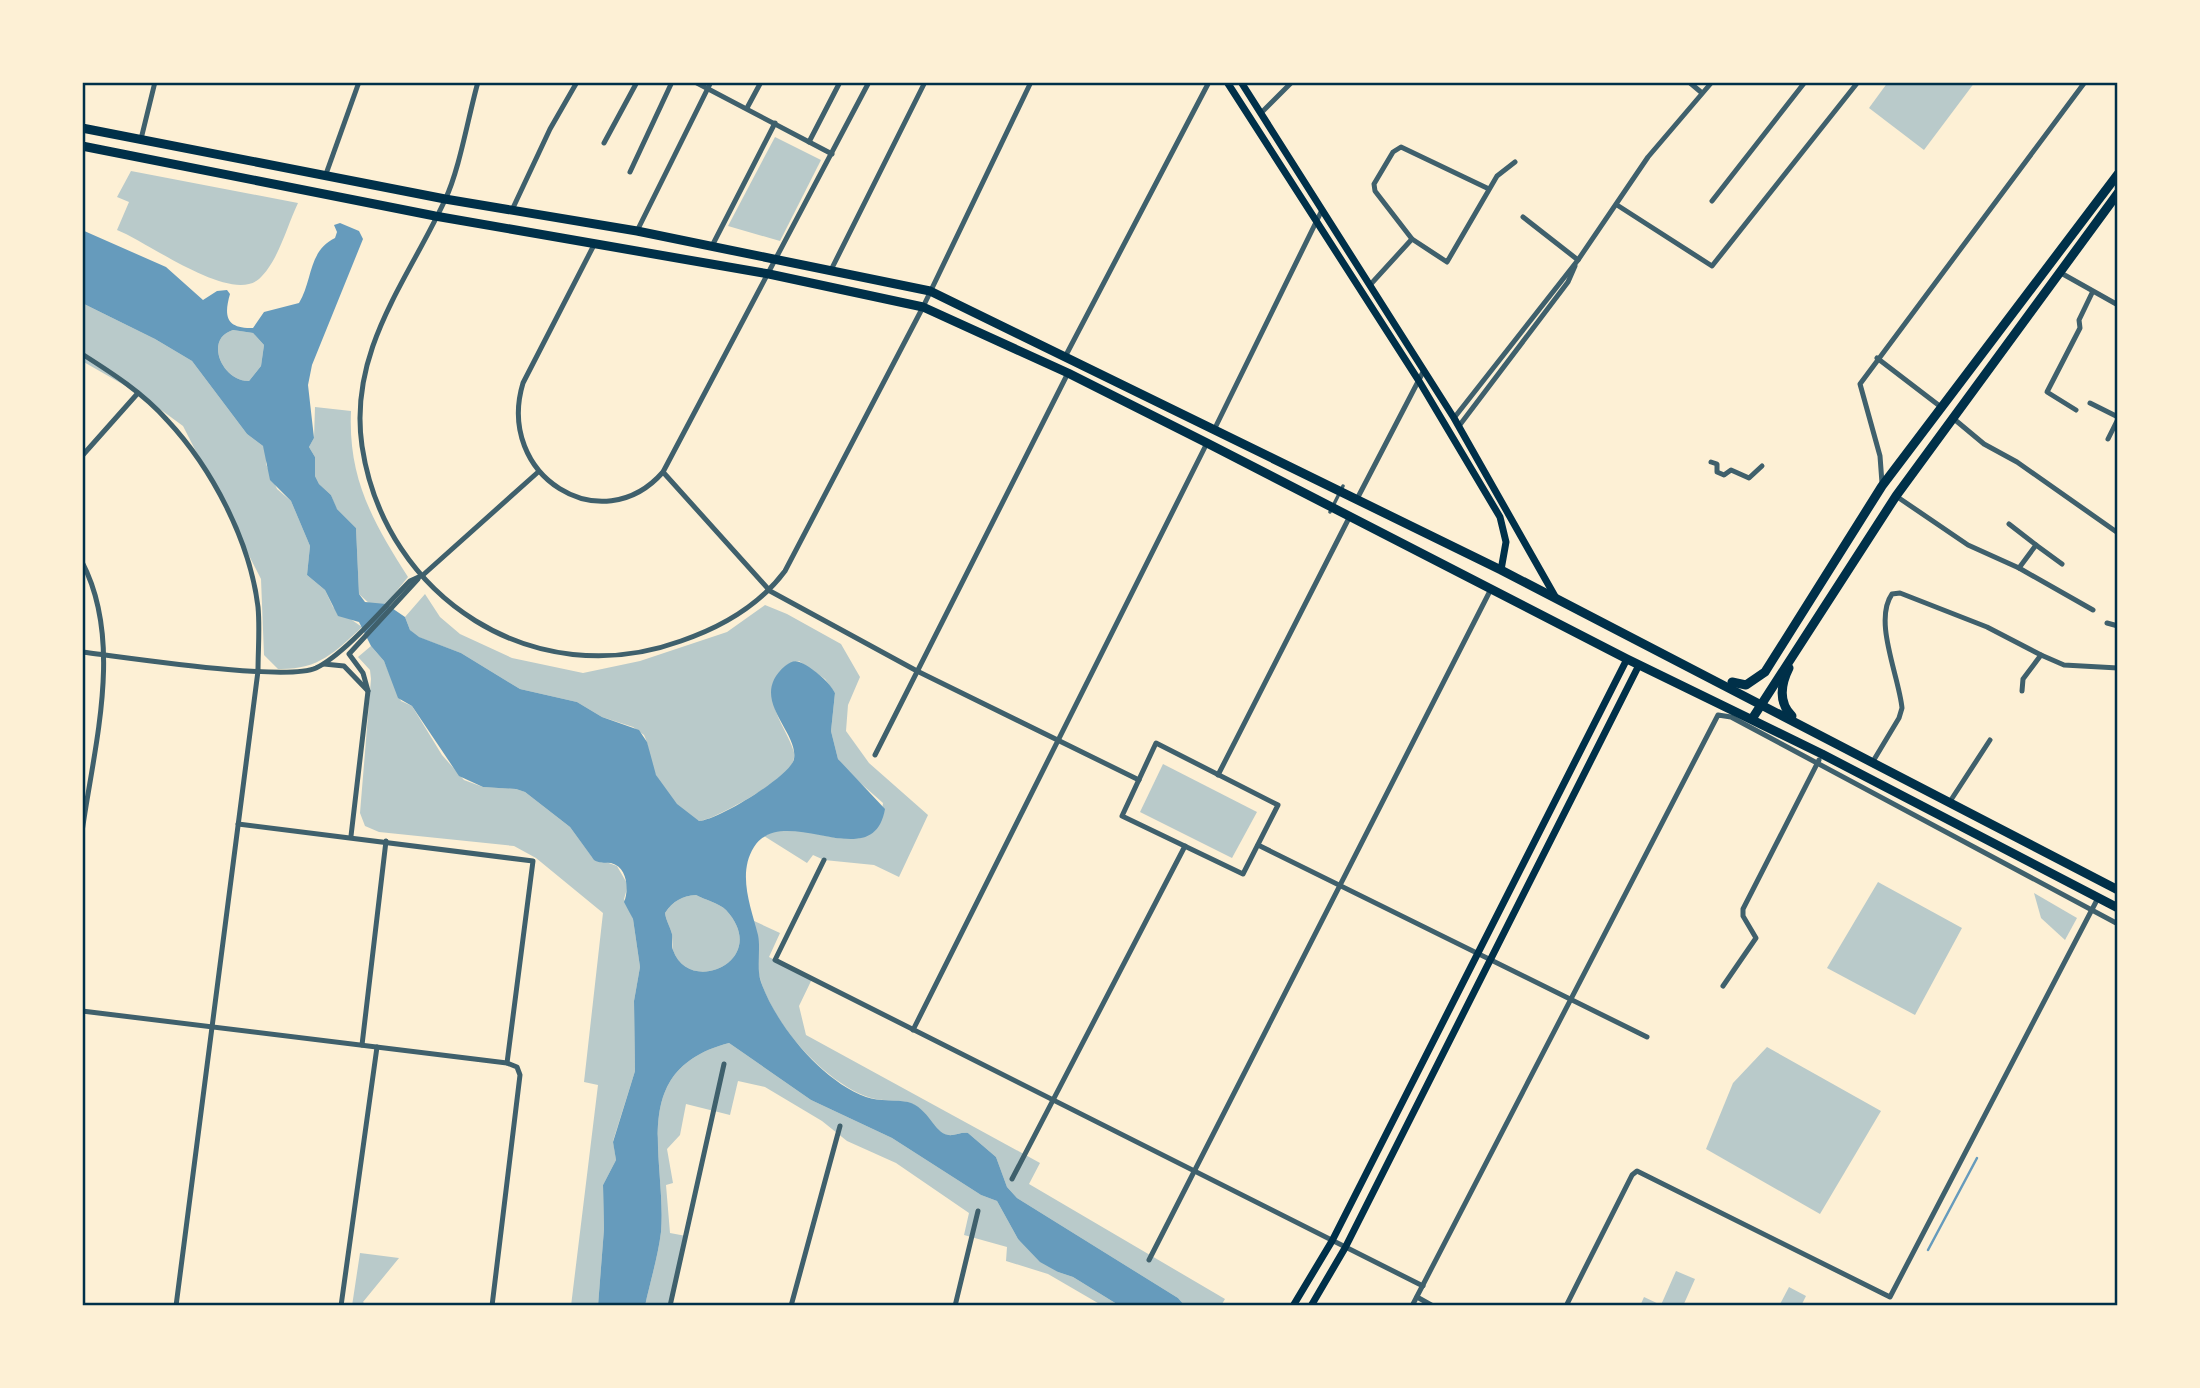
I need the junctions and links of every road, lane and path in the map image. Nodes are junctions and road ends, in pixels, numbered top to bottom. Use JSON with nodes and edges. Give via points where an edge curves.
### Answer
{"nodes":[{"id":1,"x":155,"y":82,"type":"edge"},
{"id":2,"x":359,"y":82,"type":"edge"},
{"id":3,"x":478,"y":82,"type":"edge"},
{"id":4,"x":577,"y":82,"type":"edge"},
{"id":5,"x":637,"y":82,"type":"edge"},
{"id":6,"x":672,"y":82,"type":"edge"},
{"id":7,"x":695,"y":82,"type":"edge"},
{"id":8,"x":761,"y":82,"type":"edge"},
{"id":9,"x":840,"y":82,"type":"edge"},
{"id":10,"x":869,"y":82,"type":"edge"},
{"id":11,"x":925,"y":82,"type":"edge"},
{"id":12,"x":1031,"y":82,"type":"edge"},
{"id":13,"x":1209,"y":82,"type":"edge"},
{"id":14,"x":1227,"y":82,"type":"edge"},
{"id":15,"x":1241,"y":82,"type":"edge"},
{"id":16,"x":1292,"y":82,"type":"edge"},
{"id":17,"x":1689,"y":82,"type":"edge"},
{"id":18,"x":1712,"y":82,"type":"edge"},
{"id":19,"x":1805,"y":82,"type":"edge"},
{"id":20,"x":1858,"y":82,"type":"edge"},
{"id":21,"x":2085,"y":82,"type":"edge"},
{"id":22,"x":709,"y":85,"type":"edge"},
{"id":23,"x":1702,"y":93,"type":"junction"},
{"id":24,"x":747,"y":108,"type":"junction"},
{"id":25,"x":1261,"y":113,"type":"junction"},
{"id":26,"x":775,"y":123,"type":"junction"},
{"id":27,"x":82,"y":128,"type":"edge"},
{"id":28,"x":141,"y":139,"type":"junction"},
{"id":29,"x":809,"y":142,"type":"junction"},
{"id":30,"x":604,"y":143,"type":"dead end"},
{"id":31,"x":82,"y":146,"type":"edge"},
{"id":32,"x":832,"y":154,"type":"junction"},
{"id":33,"x":1515,"y":162,"type":"dead end"},
{"id":34,"x":630,"y":172,"type":"dead end"},
{"id":35,"x":326,"y":174,"type":"junction"},
{"id":36,"x":2118,"y":174,"type":"edge"},
{"id":37,"x":1489,"y":189,"type":"junction"},
{"id":38,"x":2118,"y":194,"type":"edge"},
{"id":39,"x":445,"y":199,"type":"junction"},
{"id":40,"x":1712,"y":201,"type":"dead end"},
{"id":41,"x":1617,"y":205,"type":"junction"},
{"id":42,"x":512,"y":210,"type":"junction"},
{"id":43,"x":1322,"y":210,"type":"junction"},
{"id":44,"x":435,"y":216,"type":"junction"},
{"id":45,"x":1523,"y":217,"type":"dead end"},
{"id":46,"x":1316,"y":224,"type":"junction"},
{"id":47,"x":637,"y":232,"type":"junction"},
{"id":48,"x":1412,"y":239,"type":"junction"},
{"id":49,"x":595,"y":243,"type":"junction"},
{"id":50,"x":712,"y":246,"type":"junction"},
{"id":51,"x":776,"y":258,"type":"junction"},
{"id":52,"x":1578,"y":260,"type":"junction"},
{"id":53,"x":831,"y":270,"type":"junction"},
{"id":54,"x":2061,"y":273,"type":"junction"},
{"id":55,"x":769,"y":274,"type":"junction"},
{"id":56,"x":1370,"y":285,"type":"junction"},
{"id":57,"x":930,"y":291,"type":"junction"},
{"id":58,"x":2092,"y":293,"type":"junction"},
{"id":59,"x":2118,"y":305,"type":"edge"},
{"id":60,"x":923,"y":307,"type":"junction"},
{"id":61,"x":82,"y":354,"type":"edge"},
{"id":62,"x":1065,"y":356,"type":"junction"},
{"id":63,"x":1877,"y":358,"type":"junction"},
{"id":64,"x":1423,"y":372,"type":"junction"},
{"id":65,"x":1069,"y":373,"type":"junction"},
{"id":66,"x":1419,"y":382,"type":"junction"},
{"id":67,"x":138,"y":393,"type":"junction"},
{"id":68,"x":2090,"y":403,"type":"dead end"},
{"id":69,"x":1943,"y":409,"type":"junction"},
{"id":70,"x":2076,"y":410,"type":"dead end"},
{"id":71,"x":1454,"y":418,"type":"junction"},
{"id":72,"x":2118,"y":418,"type":"edge"},
{"id":73,"x":1954,"y":419,"type":"junction"},
{"id":74,"x":1459,"y":426,"type":"junction"},
{"id":75,"x":1213,"y":430,"type":"junction"},
{"id":76,"x":2108,"y":439,"type":"dead end"},
{"id":77,"x":1208,"y":443,"type":"junction"},
{"id":78,"x":82,"y":456,"type":"edge"},
{"id":79,"x":1711,"y":461,"type":"dead end"},
{"id":80,"x":1762,"y":466,"type":"dead end"},
{"id":81,"x":663,"y":472,"type":"junction"},
{"id":82,"x":537,"y":473,"type":"junction"},
{"id":83,"x":1882,"y":486,"type":"junction"},
{"id":84,"x":1341,"y":488,"type":"junction"},
{"id":85,"x":1896,"y":496,"type":"junction"},
{"id":86,"x":1357,"y":499,"type":"junction"},
{"id":87,"x":1331,"y":510,"type":"junction"},
{"id":88,"x":1350,"y":516,"type":"junction"},
{"id":89,"x":2009,"y":524,"type":"dead end"},
{"id":90,"x":2118,"y":533,"type":"edge"},
{"id":91,"x":2036,"y":545,"type":"junction"},
{"id":92,"x":82,"y":562,"type":"edge"},
{"id":93,"x":2062,"y":564,"type":"dead end"},
{"id":94,"x":2018,"y":568,"type":"junction"},
{"id":95,"x":1501,"y":569,"type":"junction"},
{"id":96,"x":420,"y":577,"type":"junction"},
{"id":97,"x":412,"y":584,"type":"junction"},
{"id":98,"x":1492,"y":587,"type":"junction"},
{"id":99,"x":770,"y":591,"type":"junction"},
{"id":100,"x":1557,"y":600,"type":"junction"},
{"id":101,"x":2093,"y":610,"type":"dead end"},
{"id":102,"x":2108,"y":623,"type":"dead end"},
{"id":103,"x":2118,"y":626,"type":"edge"},
{"id":104,"x":1638,"y":640,"type":"junction"},
{"id":105,"x":1801,"y":641,"type":"junction"},
{"id":106,"x":82,"y":652,"type":"edge"},
{"id":107,"x":2041,"y":654,"type":"junction"},
{"id":108,"x":106,"y":655,"type":"junction"},
{"id":109,"x":1627,"y":659,"type":"junction"},
{"id":110,"x":324,"y":664,"type":"junction"},
{"id":111,"x":1639,"y":665,"type":"junction"},
{"id":112,"x":2118,"y":668,"type":"edge"},
{"id":113,"x":258,"y":671,"type":"junction"},
{"id":114,"x":917,"y":671,"type":"junction"},
{"id":115,"x":368,"y":691,"type":"junction"},
{"id":116,"x":2022,"y":691,"type":"dead end"},
{"id":117,"x":1762,"y":702,"type":"junction"},
{"id":118,"x":1752,"y":719,"type":"junction"},
{"id":119,"x":1798,"y":722,"type":"junction"},
{"id":120,"x":1990,"y":740,"type":"dead end"},
{"id":121,"x":1059,"y":741,"type":"junction"},
{"id":122,"x":875,"y":755,"type":"dead end"},
{"id":123,"x":1820,"y":758,"type":"junction"},
{"id":124,"x":1872,"y":763,"type":"junction"},
{"id":125,"x":1218,"y":775,"type":"junction"},
{"id":126,"x":1139,"y":780,"type":"junction"},
{"id":127,"x":1950,"y":803,"type":"junction"},
{"id":128,"x":238,"y":824,"type":"junction"},
{"id":129,"x":82,"y":832,"type":"edge"},
{"id":130,"x":351,"y":836,"type":"junction"},
{"id":131,"x":386,"y":841,"type":"junction"},
{"id":132,"x":1258,"y":845,"type":"junction"},
{"id":133,"x":1185,"y":846,"type":"junction"},
{"id":134,"x":824,"y":860,"type":"dead end"},
{"id":135,"x":2105,"y":883,"type":"junction"},
{"id":136,"x":1340,"y":888,"type":"junction"},
{"id":137,"x":2118,"y":890,"type":"edge"},
{"id":138,"x":2098,"y":898,"type":"junction"},
{"id":139,"x":2118,"y":908,"type":"edge"},
{"id":140,"x":2092,"y":911,"type":"junction"},
{"id":141,"x":2118,"y":924,"type":"edge"},
{"id":142,"x":1478,"y":954,"type":"junction"},
{"id":143,"x":1490,"y":960,"type":"junction"},
{"id":144,"x":1723,"y":986,"type":"dead end"},
{"id":145,"x":1570,"y":999,"type":"junction"},
{"id":146,"x":82,"y":1011,"type":"edge"},
{"id":147,"x":212,"y":1027,"type":"junction"},
{"id":148,"x":914,"y":1030,"type":"junction"},
{"id":149,"x":1647,"y":1038,"type":"dead end"},
{"id":150,"x":362,"y":1045,"type":"junction"},
{"id":151,"x":377,"y":1047,"type":"junction"},
{"id":152,"x":507,"y":1063,"type":"junction"},
{"id":153,"x":724,"y":1064,"type":"dead end"},
{"id":154,"x":1054,"y":1101,"type":"junction"},
{"id":155,"x":840,"y":1126,"type":"dead end"},
{"id":156,"x":1196,"y":1172,"type":"junction"},
{"id":157,"x":1012,"y":1179,"type":"dead end"},
{"id":158,"x":978,"y":1211,"type":"dead end"},
{"id":159,"x":1332,"y":1241,"type":"junction"},
{"id":160,"x":1345,"y":1248,"type":"junction"},
{"id":161,"x":1149,"y":1260,"type":"dead end"},
{"id":162,"x":1423,"y":1286,"type":"junction"},
{"id":163,"x":1417,"y":1297,"type":"junction"},
{"id":164,"x":1567,"y":1304,"type":"dead end"},
{"id":165,"x":176,"y":1306,"type":"edge"},
{"id":166,"x":341,"y":1306,"type":"edge"},
{"id":167,"x":492,"y":1306,"type":"edge"},
{"id":168,"x":670,"y":1306,"type":"edge"},
{"id":169,"x":791,"y":1306,"type":"edge"},
{"id":170,"x":955,"y":1306,"type":"edge"},
{"id":171,"x":1293,"y":1306,"type":"edge"},
{"id":172,"x":1311,"y":1306,"type":"edge"},
{"id":173,"x":1412,"y":1306,"type":"edge"},
{"id":174,"x":1433,"y":1306,"type":"edge"}],
"edges":[{"from":1,"to":28,"type":"street"},
{"from":2,"to":35,"type":"street"},
{"from":3,"to":39,"type":"street"},
{"from":4,"to":42,"type":"street"},
{"from":5,"to":30,"type":"street"},
{"from":6,"to":34,"type":"street"},
{"from":7,"to":22,"type":"street"},
{"from":8,"to":24,"type":"street"},
{"from":9,"to":29,"type":"street"},
{"from":10,"to":32,"type":"street"},
{"from":11,"to":53,"type":"street"},
{"from":12,"to":57,"type":"street"},
{"from":13,"to":62,"type":"street"},
{"from":14,"to":46,"type":"main road"},
{"from":15,"to":25,"type":"main road"},
{"from":16,"to":25,"type":"street"},
{"from":17,"to":23,"type":"street"},
{"from":18,"to":23,"type":"street"},
{"from":19,"to":40,"type":"street"},
{"from":20,"to":41,"type":"street","via":[[1712,266]]},
{"from":21,"to":63,"type":"street"},
{"from":22,"to":24,"type":"street"},
{"from":22,"to":47,"type":"street"},
{"from":23,"to":41,"type":"street","via":[[1648,157]]},
{"from":24,"to":26,"type":"street"},
{"from":25,"to":43,"type":"main road"},
{"from":26,"to":29,"type":"street"},
{"from":26,"to":50,"type":"street"},
{"from":27,"to":28,"type":"highway"},
{"from":28,"to":35,"type":"highway"},
{"from":29,"to":32,"type":"street"},
{"from":31,"to":44,"type":"highway"},
{"from":32,"to":51,"type":"street"},
{"from":33,"to":37,"type":"street"},
{"from":35,"to":39,"type":"highway"},
{"from":36,"to":69,"type":"highway"},
{"from":37,"to":48,"type":"street","via":[[1450,260],[1444,261]]},
{"from":37,"to":48,"type":"street","via":[[1397,149],[1374,188]]},
{"from":38,"to":54,"type":"highway"},
{"from":39,"to":42,"type":"highway"},
{"from":39,"to":44,"type":"street"},
{"from":41,"to":52,"type":"street"},
{"from":42,"to":47,"type":"highway"},
{"from":43,"to":46,"type":"street"},
{"from":43,"to":56,"type":"main road"},
{"from":44,"to":49,"type":"highway"},
{"from":44,"to":96,"type":"street","via":[[374,336],[361,416],[362,446],[376,500]]},
{"from":45,"to":52,"type":"street"},
{"from":46,"to":66,"type":"main road"},
{"from":46,"to":75,"type":"street"},
{"from":47,"to":50,"type":"highway"},
{"from":48,"to":56,"type":"street"},
{"from":49,"to":55,"type":"highway"},
{"from":49,"to":82,"type":"street","via":[[519,395],[520,437]]},
{"from":50,"to":51,"type":"highway"},
{"from":51,"to":53,"type":"highway"},
{"from":51,"to":55,"type":"street"},
{"from":52,"to":71,"type":"street"},
{"from":52,"to":74,"type":"street","via":[[1568,282]]},
{"from":53,"to":57,"type":"highway"},
{"from":54,"to":58,"type":"street"},
{"from":54,"to":73,"type":"highway"},
{"from":55,"to":60,"type":"highway"},
{"from":55,"to":81,"type":"street"},
{"from":56,"to":64,"type":"main road"},
{"from":57,"to":60,"type":"street"},
{"from":57,"to":62,"type":"highway"},
{"from":58,"to":59,"type":"street"},
{"from":58,"to":70,"type":"street","via":[[2079,320],[2080,328],[2047,392]]},
{"from":60,"to":65,"type":"highway"},
{"from":60,"to":99,"type":"street","via":[[800,544]]},
{"from":61,"to":67,"type":"street"},
{"from":62,"to":75,"type":"highway"},
{"from":63,"to":69,"type":"street"},
{"from":63,"to":83,"type":"street","via":[[1860,384],[1880,456]]},
{"from":64,"to":66,"type":"street"},
{"from":64,"to":71,"type":"main road"},
{"from":65,"to":77,"type":"highway"},
{"from":65,"to":114,"type":"street"},
{"from":66,"to":86,"type":"street"},
{"from":66,"to":95,"type":"main road","via":[[1500,517],[1506,542]]},
{"from":67,"to":78,"type":"street"},
{"from":67,"to":113,"type":"street","via":[[167,419],[199,461],[243,548],[258,607]]},
{"from":68,"to":72,"type":"street"},
{"from":69,"to":83,"type":"highway"},
{"from":71,"to":74,"type":"main road"},
{"from":72,"to":76,"type":"street"},
{"from":73,"to":85,"type":"highway"},
{"from":73,"to":90,"type":"street"},
{"from":74,"to":100,"type":"main road"},
{"from":75,"to":84,"type":"highway"},
{"from":77,"to":87,"type":"highway"},
{"from":77,"to":121,"type":"street"},
{"from":79,"to":80,"type":"street","via":[[1717,464],[1717,472],[1724,475],[1731,470],[1749,478]]},
{"from":81,"to":82,"type":"street","via":[[634,494],[592,500],[564,491]]},
{"from":81,"to":99,"type":"street"},
{"from":82,"to":96,"type":"street"},
{"from":83,"to":104,"type":"highway","via":[[1765,672],[1752,682],[1739,686],[1656,644]]},
{"from":84,"to":86,"type":"highway"},
{"from":84,"to":87,"type":"street"},
{"from":85,"to":94,"type":"street","via":[[1968,545]]},
{"from":85,"to":105,"type":"highway"},
{"from":86,"to":95,"type":"highway"},
{"from":87,"to":88,"type":"highway"},
{"from":88,"to":98,"type":"highway"},
{"from":88,"to":125,"type":"street"},
{"from":89,"to":91,"type":"street"},
{"from":91,"to":93,"type":"street"},
{"from":91,"to":94,"type":"street"},
{"from":92,"to":108,"type":"street","via":[[97,600]]},
{"from":94,"to":101,"type":"street"},
{"from":95,"to":98,"type":"highway"},
{"from":95,"to":100,"type":"highway"},
{"from":96,"to":97,"type":"street"},
{"from":96,"to":99,"type":"street","via":[[482,626],[520,643],[584,656],[654,651],[718,626]]},
{"from":97,"to":110,"type":"street"},
{"from":97,"to":115,"type":"street","via":[[349,654],[363,673]]},
{"from":98,"to":109,"type":"highway"},
{"from":98,"to":136,"type":"street"},
{"from":99,"to":114,"type":"street"},
{"from":100,"to":104,"type":"highway"},
{"from":102,"to":103,"type":"street"},
{"from":104,"to":117,"type":"highway"},
{"from":105,"to":117,"type":"highway"},
{"from":105,"to":119,"type":"highway","via":[[1782,685],[1784,706]]},
{"from":106,"to":108,"type":"street"},
{"from":107,"to":112,"type":"street","via":[[2064,665]]},
{"from":107,"to":116,"type":"street","via":[[2023,679]]},
{"from":107,"to":124,"type":"street","via":[[1900,593],[1892,594],[1886,604],[1885,624],[1902,708]]},
{"from":108,"to":113,"type":"street"},
{"from":108,"to":129,"type":"street"},
{"from":109,"to":111,"type":"highway"},
{"from":109,"to":142,"type":"main road"},
{"from":110,"to":113,"type":"street","via":[[305,672]]},
{"from":110,"to":115,"type":"street","via":[[344,666]]},
{"from":111,"to":118,"type":"highway"},
{"from":111,"to":143,"type":"main road"},
{"from":113,"to":128,"type":"street"},
{"from":114,"to":121,"type":"street"},
{"from":114,"to":122,"type":"street"},
{"from":115,"to":130,"type":"street"},
{"from":117,"to":118,"type":"highway"},
{"from":117,"to":119,"type":"highway"},
{"from":118,"to":123,"type":"highway"},
{"from":119,"to":124,"type":"highway"},
{"from":120,"to":127,"type":"street"},
{"from":121,"to":126,"type":"street"},
{"from":121,"to":148,"type":"street"},
{"from":123,"to":138,"type":"highway"},
{"from":123,"to":140,"type":"street"},
{"from":123,"to":144,"type":"street","via":[[1743,909],[1756,938]]},
{"from":123,"to":145,"type":"street","via":[[1731,717],[1716,717]]},
{"from":124,"to":127,"type":"highway"},
{"from":125,"to":126,"type":"street","via":[[1157,743]]},
{"from":125,"to":132,"type":"street","via":[[1278,805]]},
{"from":126,"to":133,"type":"street","via":[[1122,816]]},
{"from":127,"to":135,"type":"highway"},
{"from":128,"to":130,"type":"street"},
{"from":128,"to":147,"type":"street"},
{"from":130,"to":131,"type":"street"},
{"from":131,"to":150,"type":"street"},
{"from":131,"to":152,"type":"street","via":[[533,861]]},
{"from":132,"to":133,"type":"street","via":[[1243,874]]},
{"from":132,"to":136,"type":"street"},
{"from":133,"to":154,"type":"street"},
{"from":134,"to":148,"type":"street","via":[[775,960]]},
{"from":135,"to":137,"type":"highway"},
{"from":135,"to":138,"type":"highway"},
{"from":136,"to":142,"type":"street"},
{"from":136,"to":156,"type":"street"},
{"from":138,"to":139,"type":"highway"},
{"from":138,"to":140,"type":"street"},
{"from":140,"to":141,"type":"street"},
{"from":140,"to":164,"type":"street","via":[[1890,1297],[1637,1171]]},
{"from":142,"to":143,"type":"street"},
{"from":142,"to":159,"type":"main road"},
{"from":143,"to":145,"type":"street"},
{"from":143,"to":160,"type":"main road"},
{"from":145,"to":149,"type":"street"},
{"from":145,"to":162,"type":"street"},
{"from":146,"to":147,"type":"street"},
{"from":147,"to":150,"type":"street"},
{"from":147,"to":165,"type":"street"},
{"from":148,"to":154,"type":"street"},
{"from":150,"to":151,"type":"street"},
{"from":151,"to":152,"type":"street"},
{"from":151,"to":166,"type":"street"},
{"from":152,"to":167,"type":"street","via":[[517,1067],[520,1075]]},
{"from":153,"to":168,"type":"street"},
{"from":154,"to":156,"type":"street"},
{"from":154,"to":157,"type":"street"},
{"from":155,"to":169,"type":"street"},
{"from":156,"to":159,"type":"street"},
{"from":156,"to":161,"type":"street"},
{"from":158,"to":170,"type":"street"},
{"from":159,"to":160,"type":"street"},
{"from":159,"to":171,"type":"main road"},
{"from":160,"to":162,"type":"street"},
{"from":160,"to":172,"type":"main road"},
{"from":162,"to":163,"type":"street"},
{"from":163,"to":173,"type":"street"},
{"from":163,"to":174,"type":"street"}]}
